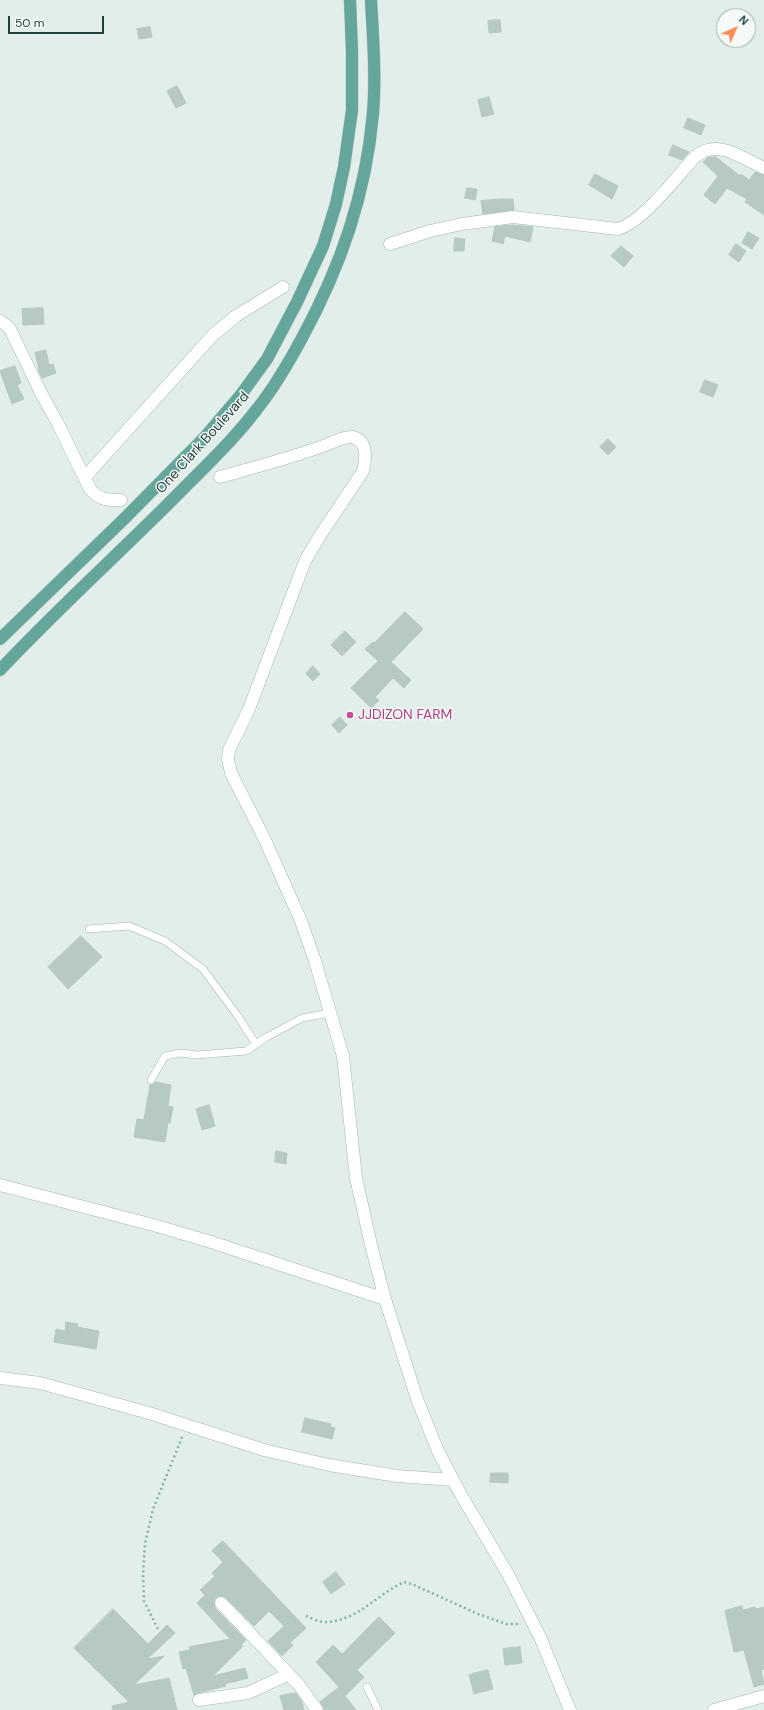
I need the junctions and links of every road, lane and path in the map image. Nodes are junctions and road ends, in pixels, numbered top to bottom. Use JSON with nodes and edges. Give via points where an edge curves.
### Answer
{"nodes":[{"id":1,"x":350,"y":0,"type":"edge"},
{"id":2,"x":371,"y":0,"type":"edge"},
{"id":3,"x":764,"y":168,"type":"edge"},
{"id":4,"x":390,"y":244,"type":"dead end"},
{"id":5,"x":283,"y":287,"type":"dead end"},
{"id":6,"x":0,"y":321,"type":"edge"},
{"id":7,"x":85,"y":477,"type":"junction"},
{"id":8,"x":220,"y":477,"type":"dead end"},
{"id":9,"x":121,"y":500,"type":"dead end"},
{"id":10,"x":0,"y":639,"type":"edge"},
{"id":11,"x":0,"y":670,"type":"edge"},
{"id":12,"x":89,"y":929,"type":"dead end"},
{"id":13,"x":330,"y":1013,"type":"junction"},
{"id":14,"x":256,"y":1044,"type":"junction"},
{"id":15,"x":151,"y":1080,"type":"dead end"},
{"id":16,"x":0,"y":1185,"type":"edge"},
{"id":17,"x":385,"y":1299,"type":"junction"},
{"id":18,"x":0,"y":1378,"type":"edge"},
{"id":19,"x":187,"y":1425,"type":"junction"},
{"id":20,"x":453,"y":1480,"type":"junction"},
{"id":21,"x":222,"y":1602,"type":"dead end"},
{"id":22,"x":306,"y":1616,"type":"dead end"},
{"id":23,"x":534,"y":1624,"type":"junction"},
{"id":24,"x":158,"y":1629,"type":"dead end"},
{"id":25,"x":289,"y":1674,"type":"junction"},
{"id":26,"x":367,"y":1687,"type":"dead end"},
{"id":27,"x":764,"y":1696,"type":"edge"},
{"id":28,"x":199,"y":1700,"type":"dead end"},
{"id":29,"x":317,"y":1710,"type":"edge"},
{"id":30,"x":378,"y":1710,"type":"edge"},
{"id":31,"x":570,"y":1710,"type":"edge"},
{"id":32,"x":714,"y":1710,"type":"edge"}],
"edges":[{"from":1,"to":10,"type":"main road","name":"One Clark Boulevard","via":[[352,110],[336,204],[323,246],[267,359],[205,437]]},
{"from":2,"to":11,"type":"main road","name":"One Clark Boulevard","via":[[373,112],[360,194],[342,254],[316,312],[284,370],[257,409],[221,451]]},
{"from":3,"to":4,"type":"street","via":[[729,152],[707,149],[696,156],[642,215],[626,227],[618,229],[513,217],[455,225]]},
{"from":5,"to":7,"type":"street","via":[[236,316],[213,335]]},
{"from":6,"to":7,"type":"street","via":[[10,329]]},
{"from":7,"to":9,"type":"street","via":[[95,495],[104,500]]},
{"from":8,"to":13,"type":"street","via":[[352,437],[360,441],[365,450],[363,471],[305,561],[249,709],[229,750],[228,759],[231,773],[265,840],[300,921]]},
{"from":12,"to":14,"type":"lane","via":[[129,926],[165,941],[203,969]]},
{"from":13,"to":14,"type":"lane","via":[[302,1018]]},
{"from":13,"to":17,"type":"street","via":[[343,1056],[356,1178]]},
{"from":14,"to":15,"type":"lane","via":[[246,1051],[197,1055],[180,1053],[165,1056]]},
{"from":16,"to":17,"type":"street","via":[[157,1226]]},
{"from":17,"to":20,"type":"street","via":[[417,1398],[438,1451]]},
{"from":18,"to":19,"type":"street","via":[[40,1383],[149,1412]]},
{"from":19,"to":20,"type":"street","via":[[264,1450],[329,1465],[397,1476]]},
{"from":19,"to":24,"type":"path","via":[[153,1509],[145,1544],[144,1601]]},
{"from":20,"to":23,"type":"street"},
{"from":21,"to":25,"type":"street"},
{"from":22,"to":23,"type":"path","via":[[323,1622],[346,1618],[371,1605],[404,1582],[506,1624]]},
{"from":23,"to":31,"type":"street"},
{"from":25,"to":28,"type":"street","via":[[248,1693]]},
{"from":25,"to":29,"type":"street"},
{"from":26,"to":30,"type":"lane"},
{"from":27,"to":32,"type":"street"}]}
